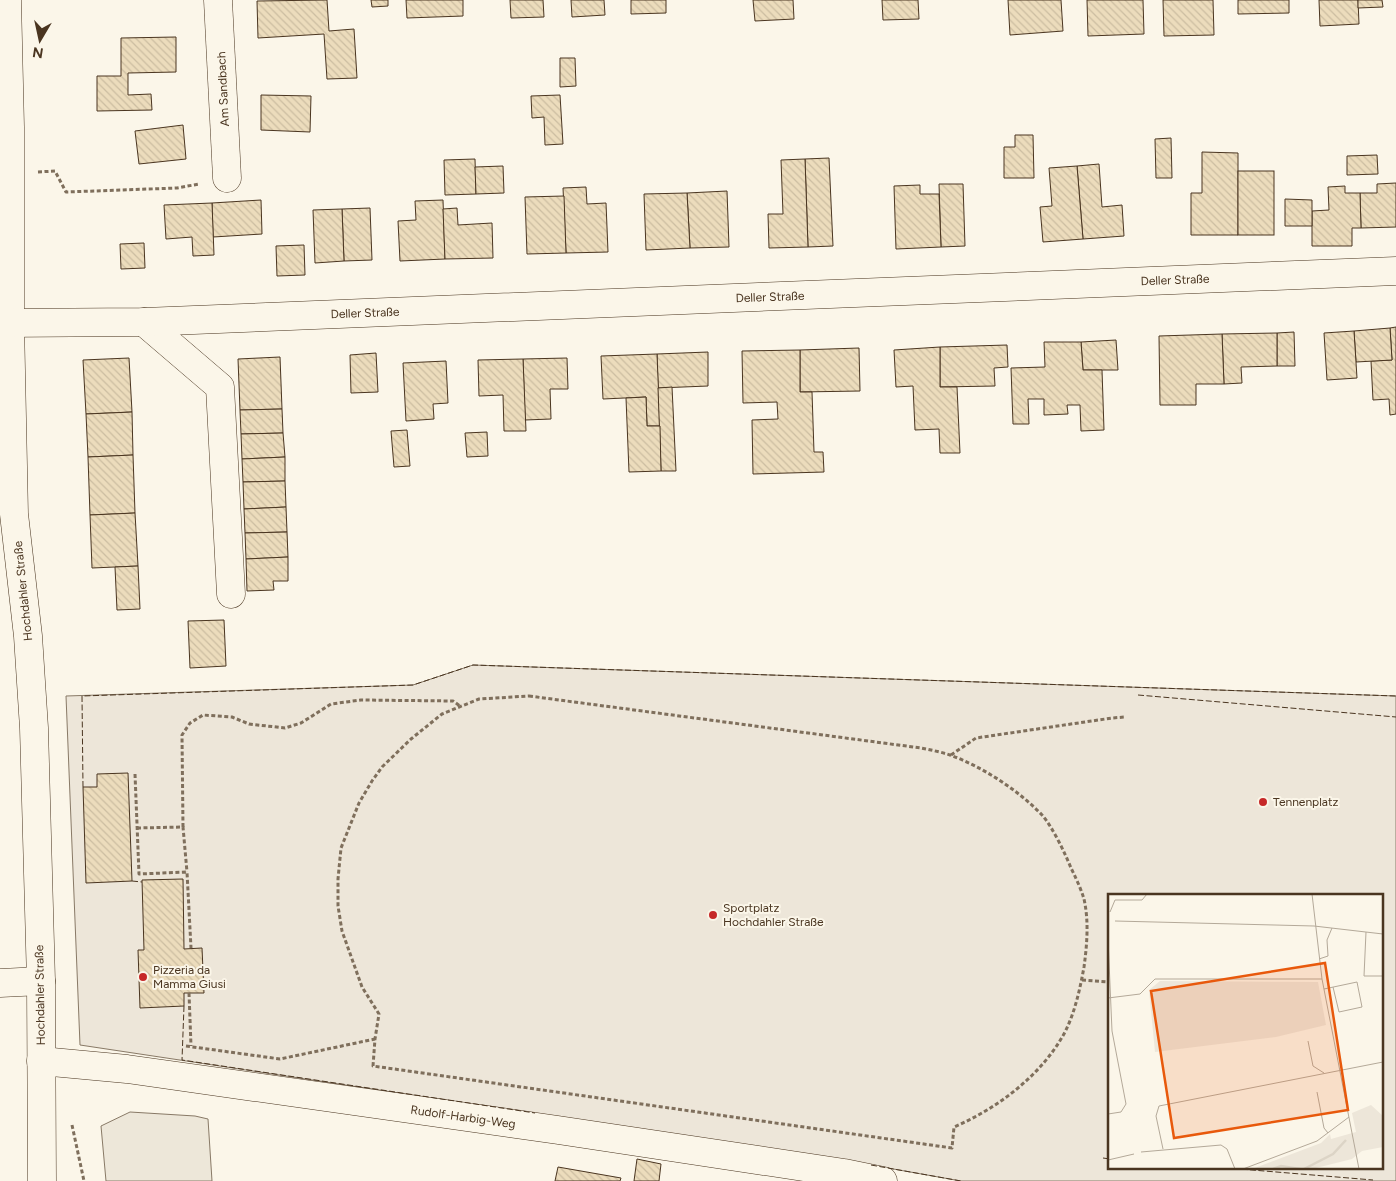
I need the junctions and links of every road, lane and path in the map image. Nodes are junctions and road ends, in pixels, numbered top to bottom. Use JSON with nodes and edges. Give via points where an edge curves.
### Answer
{"nodes":[{"id":1,"x":7,"y":0,"type":"edge"},
{"id":2,"x":218,"y":0,"type":"edge"},
{"id":3,"x":10,"y":173,"type":"junction"},
{"id":4,"x":227,"y":178,"type":"joint"},
{"id":5,"x":1396,"y":271,"type":"edge"},
{"id":6,"x":144,"y":322,"type":"junction"},
{"id":7,"x":5,"y":323,"type":"edge"},
{"id":8,"x":231,"y":594,"type":"dead end"},
{"id":9,"x":460,"y":706,"type":"junction"},
{"id":10,"x":1125,"y":717,"type":"dead end"},
{"id":11,"x":950,"y":755,"type":"junction"},
{"id":12,"x":135,"y":774,"type":"dead end"},
{"id":13,"x":183,"y":827,"type":"junction"},
{"id":14,"x":137,"y":828,"type":"junction"},
{"id":15,"x":187,"y":872,"type":"junction"},
{"id":16,"x":191,"y":948,"type":"dead end"},
{"id":17,"x":1082,"y":980,"type":"junction"},
{"id":18,"x":40,"y":981,"type":"junction"},
{"id":19,"x":1108,"y":982,"type":"edge"},
{"id":20,"x":0,"y":983,"type":"edge"},
{"id":21,"x":189,"y":993,"type":"dead end"},
{"id":22,"x":375,"y":1039,"type":"junction"},
{"id":23,"x":183,"y":1046,"type":"dead end"},
{"id":24,"x":191,"y":1046,"type":"junction"},
{"id":25,"x":42,"y":1061,"type":"junction"},
{"id":26,"x":71,"y":1119,"type":"dead end"},
{"id":27,"x":42,"y":1181,"type":"edge"},
{"id":28,"x":84,"y":1181,"type":"edge"},
{"id":29,"x":883,"y":1181,"type":"edge"}],
"edges":[{"from":1,"to":3,"type":"street","name":"Hochdahler Straße"},
{"from":2,"to":4,"type":"street","name":"Am Sandbach"},
{"from":3,"to":4,"type":"path","via":[[55,171],[66,192],[177,188]]},
{"from":3,"to":7,"type":"street","name":"Hochdahler Straße"},
{"from":5,"to":6,"type":"street","name":"Deller Straße"},
{"from":6,"to":7,"type":"street","name":"Deller Straße"},
{"from":6,"to":8,"type":"street","via":[[220,386]]},
{"from":7,"to":18,"type":"street","name":"Hochdahler Straße","via":[[14,514],[28,636],[34,728]]},
{"from":9,"to":11,"type":"path","via":[[480,698],[529,696],[911,747]]},
{"from":9,"to":13,"type":"path","via":[[452,701],[361,700],[331,704],[301,723],[286,728],[249,724],[232,717],[203,715],[190,723],[182,735]]},
{"from":9,"to":22,"type":"path","via":[[442,714],[382,768],[359,803],[341,848],[338,906],[341,923],[362,987],[380,1014]]},
{"from":10,"to":11,"type":"path","via":[[976,738]]},
{"from":11,"to":17,"type":"path","via":[[989,773],[1020,796],[1043,816],[1055,836],[1083,897],[1087,931]]},
{"from":12,"to":14,"type":"path"},
{"from":13,"to":14,"type":"path"},
{"from":13,"to":15,"type":"path"},
{"from":14,"to":15,"type":"path","via":[[139,874]]},
{"from":15,"to":16,"type":"path"},
{"from":17,"to":19,"type":"path"},
{"from":17,"to":22,"type":"path","via":[[1067,1027],[1045,1061],[1008,1095],[954,1127],[952,1148],[373,1066]]},
{"from":18,"to":20,"type":"street"},
{"from":18,"to":25,"type":"street","name":"Hochdahler Straße"},
{"from":21,"to":24,"type":"path"},
{"from":22,"to":24,"type":"path","via":[[280,1059]]},
{"from":23,"to":24,"type":"path"},
{"from":25,"to":27,"type":"street","name":"Hochdahler Straße"},
{"from":25,"to":29,"type":"street","name":"Rudolf-Harbig-Weg","via":[[127,1069],[558,1130]]},
{"from":26,"to":28,"type":"path"}]}
